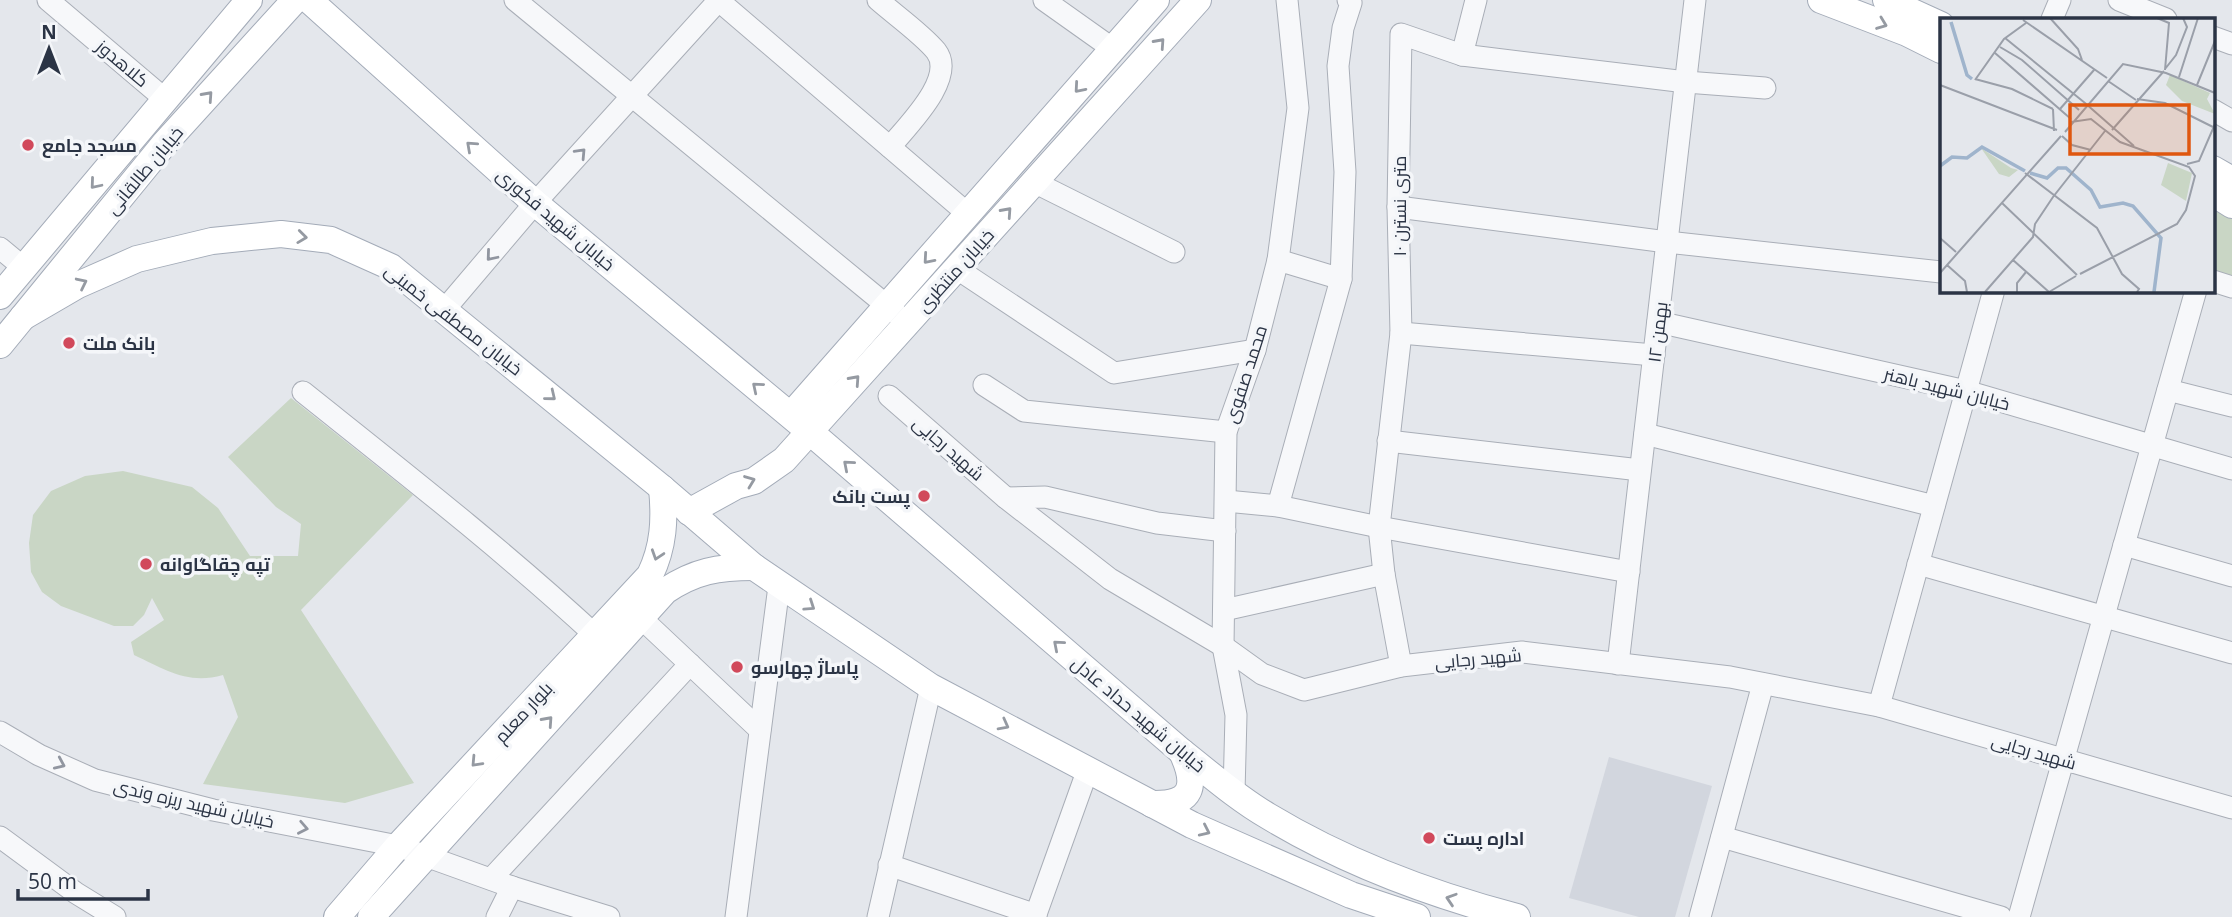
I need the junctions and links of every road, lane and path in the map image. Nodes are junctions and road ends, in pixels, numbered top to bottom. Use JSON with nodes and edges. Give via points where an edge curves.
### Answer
{"nodes":[{"id":1,"x":48,"y":0,"type":"edge"},
{"id":2,"x":249,"y":0,"type":"edge"},
{"id":3,"x":295,"y":0,"type":"edge"},
{"id":4,"x":309,"y":0,"type":"edge"},
{"id":5,"x":515,"y":0,"type":"edge"},
{"id":6,"x":718,"y":0,"type":"edge"},
{"id":7,"x":878,"y":0,"type":"edge"},
{"id":8,"x":1044,"y":0,"type":"edge"},
{"id":9,"x":1156,"y":0,"type":"edge"},
{"id":10,"x":1198,"y":0,"type":"edge"},
{"id":11,"x":1287,"y":0,"type":"edge"},
{"id":12,"x":1348,"y":0,"type":"edge"},
{"id":13,"x":1476,"y":0,"type":"edge"},
{"id":14,"x":1695,"y":0,"type":"edge"},
{"id":15,"x":1821,"y":0,"type":"edge"},
{"id":16,"x":1886,"y":0,"type":"edge"},
{"id":17,"x":2060,"y":0,"type":"edge"},
{"id":18,"x":2119,"y":0,"type":"edge"},
{"id":19,"x":2052,"y":18,"type":"edge"},
{"id":20,"x":2164,"y":18,"type":"edge"},
{"id":21,"x":1940,"y":25,"type":"edge"},
{"id":22,"x":2214,"y":37,"type":"edge"},
{"id":23,"x":2232,"y":44,"type":"edge"},
{"id":24,"x":1113,"y":49,"type":"junction"},
{"id":25,"x":1940,"y":50,"type":"edge"},
{"id":26,"x":1462,"y":55,"type":"junction"},
{"id":27,"x":1686,"y":82,"type":"junction"},
{"id":28,"x":1765,"y":88,"type":"dead end"},
{"id":29,"x":633,"y":97,"type":"junction"},
{"id":30,"x":166,"y":100,"type":"junction"},
{"id":31,"x":2214,"y":111,"type":"edge"},
{"id":32,"x":2232,"y":121,"type":"edge"},
{"id":33,"x":890,"y":147,"type":"junction"},
{"id":34,"x":2214,"y":170,"type":"edge"},
{"id":35,"x":2232,"y":180,"type":"edge"},
{"id":36,"x":1034,"y":182,"type":"junction"},
{"id":37,"x":2214,"y":194,"type":"edge"},
{"id":38,"x":535,"y":204,"type":"junction"},
{"id":39,"x":2232,"y":205,"type":"edge"},
{"id":40,"x":1398,"y":207,"type":"junction"},
{"id":41,"x":968,"y":214,"type":"junction"},
{"id":42,"x":1667,"y":242,"type":"junction"},
{"id":43,"x":0,"y":248,"type":"edge"},
{"id":44,"x":1174,"y":252,"type":"dead end"},
{"id":45,"x":1278,"y":260,"type":"junction"},
{"id":46,"x":24,"y":268,"type":"junction"},
{"id":47,"x":956,"y":268,"type":"junction"},
{"id":48,"x":1940,"y":272,"type":"edge"},
{"id":49,"x":1341,"y":279,"type":"junction"},
{"id":50,"x":2214,"y":281,"type":"edge"},
{"id":51,"x":2232,"y":287,"type":"edge"},
{"id":52,"x":1993,"y":292,"type":"edge"},
{"id":53,"x":2195,"y":292,"type":"edge"},
{"id":54,"x":0,"y":296,"type":"edge"},
{"id":55,"x":445,"y":309,"type":"junction"},
{"id":56,"x":897,"y":314,"type":"junction"},
{"id":57,"x":23,"y":317,"type":"junction"},
{"id":58,"x":1658,"y":322,"type":"junction"},
{"id":59,"x":1401,"y":333,"type":"junction"},
{"id":60,"x":0,"y":345,"type":"edge"},
{"id":61,"x":1255,"y":350,"type":"junction"},
{"id":62,"x":1654,"y":355,"type":"junction"},
{"id":63,"x":984,"y":385,"type":"dead end"},
{"id":64,"x":2168,"y":390,"type":"junction"},
{"id":65,"x":1966,"y":391,"type":"junction"},
{"id":66,"x":303,"y":392,"type":"dead end"},
{"id":67,"x":890,"y":396,"type":"dead end"},
{"id":68,"x":2232,"y":406,"type":"edge"},
{"id":69,"x":800,"y":423,"type":"junction"},
{"id":70,"x":1227,"y":432,"type":"junction"},
{"id":71,"x":1645,"y":434,"type":"junction"},
{"id":72,"x":1388,"y":441,"type":"junction"},
{"id":73,"x":2153,"y":446,"type":"junction"},
{"id":74,"x":2232,"y":469,"type":"edge"},
{"id":75,"x":1640,"y":471,"type":"junction"},
{"id":76,"x":662,"y":488,"type":"junction"},
{"id":77,"x":1006,"y":498,"type":"junction"},
{"id":78,"x":1226,"y":501,"type":"junction"},
{"id":79,"x":1278,"y":506,"type":"junction"},
{"id":80,"x":1934,"y":506,"type":"junction"},
{"id":81,"x":689,"y":512,"type":"junction"},
{"id":82,"x":1379,"y":527,"type":"junction"},
{"id":83,"x":1225,"y":531,"type":"junction"},
{"id":84,"x":2124,"y":545,"type":"junction"},
{"id":85,"x":1918,"y":564,"type":"junction"},
{"id":86,"x":754,"y":567,"type":"junction"},
{"id":87,"x":1629,"y":572,"type":"junction"},
{"id":88,"x":1384,"y":574,"type":"junction"},
{"id":89,"x":2232,"y":576,"type":"edge"},
{"id":90,"x":779,"y":586,"type":"junction"},
{"id":91,"x":1224,"y":610,"type":"junction"},
{"id":92,"x":2104,"y":617,"type":"junction"},
{"id":93,"x":641,"y":618,"type":"junction"},
{"id":94,"x":595,"y":635,"type":"junction"},
{"id":95,"x":1223,"y":646,"type":"junction"},
{"id":96,"x":2232,"y":653,"type":"edge"},
{"id":97,"x":690,"y":664,"type":"junction"},
{"id":98,"x":1618,"y":664,"type":"junction"},
{"id":99,"x":1401,"y":666,"type":"junction"},
{"id":100,"x":1763,"y":684,"type":"junction"},
{"id":101,"x":930,"y":687,"type":"junction"},
{"id":102,"x":1879,"y":706,"type":"junction"},
{"id":103,"x":761,"y":730,"type":"junction"},
{"id":104,"x":0,"y":732,"type":"edge"},
{"id":105,"x":1182,"y":752,"type":"junction"},
{"id":106,"x":2064,"y":760,"type":"junction"},
{"id":107,"x":1088,"y":769,"type":"junction"},
{"id":108,"x":1234,"y":793,"type":"junction"},
{"id":109,"x":1152,"y":804,"type":"junction"},
{"id":110,"x":2232,"y":808,"type":"edge"},
{"id":111,"x":1267,"y":816,"type":"junction"},
{"id":112,"x":0,"y":837,"type":"edge"},
{"id":113,"x":1722,"y":837,"type":"junction"},
{"id":114,"x":398,"y":846,"type":"junction"},
{"id":115,"x":1245,"y":849,"type":"junction"},
{"id":116,"x":428,"y":855,"type":"junction"},
{"id":117,"x":890,"y":865,"type":"junction"},
{"id":118,"x":491,"y":879,"type":"junction"},
{"id":119,"x":512,"y":887,"type":"junction"},
{"id":120,"x":1386,"y":912,"type":"edge"},
{"id":121,"x":1036,"y":916,"type":"edge"},
{"id":122,"x":115,"y":917,"type":"edge"},
{"id":123,"x":337,"y":917,"type":"edge"},
{"id":124,"x":370,"y":917,"type":"edge"},
{"id":125,"x":497,"y":917,"type":"edge"},
{"id":126,"x":609,"y":917,"type":"edge"},
{"id":127,"x":736,"y":917,"type":"edge"},
{"id":128,"x":878,"y":917,"type":"edge"},
{"id":129,"x":1417,"y":917,"type":"edge"},
{"id":130,"x":1517,"y":917,"type":"edge"},
{"id":131,"x":1700,"y":917,"type":"edge"},
{"id":132,"x":2001,"y":917,"type":"edge"},
{"id":133,"x":2019,"y":917,"type":"edge"}],
"edges":[{"from":1,"to":30,"type":"street","name":"کلاهدوز"},
{"from":2,"to":30,"type":"main road","name":"خیابان طالقانی"},
{"from":57,"to":3,"type":"main road","name":"خیابان طالقانی","one_way":true,"via":[[165,143]]},
{"from":38,"to":4,"type":"main road","name":"خیابان شهید فکوری","one_way":true},
{"from":5,"to":29,"type":"street"},
{"from":6,"to":29,"type":"street"},
{"from":6,"to":33,"type":"street"},
{"from":7,"to":33,"type":"street","via":[[937,52],[942,70],[938,86]]},
{"from":8,"to":24,"type":"street"},
{"from":9,"to":24,"type":"main road","name":"خیابان منتظری"},
{"from":36,"to":10,"type":"main road","name":"خیابان منتظری","one_way":true},
{"from":11,"to":45,"type":"street","name":"محمد صفوی","via":[[1298,108]]},
{"from":12,"to":49,"type":"street","via":[[1338,66],[1346,172]]},
{"from":13,"to":26,"type":"street"},
{"from":14,"to":27,"type":"street","name":"۱۲ بهمن"},
{"from":15,"to":25,"type":"main road","one_way":true},
{"from":16,"to":21,"type":"main road"},
{"from":17,"to":19,"type":"street"},
{"from":18,"to":20,"type":"street"},
{"from":22,"to":23,"type":"street"},
{"from":24,"to":41,"type":"main road","name":"خیابان منتظری","one_way":true},
{"from":26,"to":27,"type":"street","name":"۱۰ متری نسترن"},
{"from":26,"to":40,"type":"street","name":"۱۰ متری نسترن","via":[[1401,34]]},
{"from":27,"to":28,"type":"street","name":"۱۰ متری نسترن"},
{"from":27,"to":42,"type":"street","name":"۱۲ بهمن"},
{"from":38,"to":29,"type":"street","one_way":true},
{"from":29,"to":56,"type":"street"},
{"from":30,"to":46,"type":"main road","name":"خیابان طالقانی","one_way":true},
{"from":31,"to":32,"type":"street"},
{"from":33,"to":41,"type":"street"},
{"from":34,"to":35,"type":"main road"},
{"from":36,"to":44,"type":"street"},
{"from":47,"to":36,"type":"main road","name":"خیابان منتظری","one_way":true},
{"from":37,"to":39,"type":"main road"},
{"from":38,"to":55,"type":"street","one_way":true},
{"from":69,"to":38,"type":"main road","name":"خیابان شهید فکوری","one_way":true},
{"from":40,"to":42,"type":"street"},
{"from":40,"to":59,"type":"street","name":"۱۰ متری نسترن"},
{"from":41,"to":56,"type":"main road","name":"خیابان منتظری","one_way":true},
{"from":42,"to":48,"type":"street"},
{"from":42,"to":58,"type":"street","name":"۱۲ بهمن"},
{"from":43,"to":46,"type":"street"},
{"from":45,"to":49,"type":"street"},
{"from":45,"to":61,"type":"street","name":"محمد صفوی"},
{"from":46,"to":54,"type":"main road","name":"خیابان طالقانی"},
{"from":47,"to":56,"type":"main road","name":"خیابان منتظری"},
{"from":47,"to":61,"type":"street","via":[[1114,373]]},
{"from":49,"to":79,"type":"street"},
{"from":50,"to":51,"type":"street"},
{"from":52,"to":65,"type":"street"},
{"from":53,"to":64,"type":"street"},
{"from":57,"to":55,"type":"main road","name":"خیابان مصطفی خمینی","one_way":true,"via":[[78,285],[137,259],[212,241],[281,234],[331,240],[391,267]]},
{"from":55,"to":76,"type":"main road","name":"خیابان مصطفی خمینی","one_way":true},
{"from":56,"to":69,"type":"main road","name":"خیابان منتظری"},
{"from":57,"to":60,"type":"main road","name":"خیابان طالقانی"},
{"from":58,"to":62,"type":"street","name":"۱۲ بهمن"},
{"from":58,"to":65,"type":"street","name":"خیابان شهید باهنر"},
{"from":59,"to":62,"type":"street"},
{"from":59,"to":72,"type":"street","name":"۱۰ متری نسترن"},
{"from":61,"to":70,"type":"street","name":"محمد صفوی"},
{"from":62,"to":71,"type":"street","name":"۱۲ بهمن"},
{"from":63,"to":70,"type":"street","via":[[1024,411]]},
{"from":64,"to":68,"type":"street"},
{"from":64,"to":73,"type":"street"},
{"from":65,"to":73,"type":"street","name":"خیابان شهید باهنر"},
{"from":65,"to":80,"type":"street"},
{"from":66,"to":94,"type":"street","via":[[443,503]]},
{"from":67,"to":77,"type":"street","name":"شهید رجایی"},
{"from":81,"to":69,"type":"main road","name":"خیابان منتظری","one_way":true,"via":[[754,481],[784,460]]},
{"from":105,"to":69,"type":"main road","name":"خیابان شهید حداد عادل","one_way":true},
{"from":70,"to":78,"type":"street","name":"محمد صفوی"},
{"from":71,"to":75,"type":"street","name":"۱۲ بهمن"},
{"from":71,"to":80,"type":"street"},
{"from":72,"to":75,"type":"street"},
{"from":72,"to":82,"type":"street","name":"۱۰ متری نسترن"},
{"from":73,"to":74,"type":"street","name":"خیابان شهید باهنر"},
{"from":73,"to":84,"type":"street"},
{"from":75,"to":87,"type":"street","name":"۱۲ بهمن"},
{"from":76,"to":81,"type":"main road","name":"خیابان مصطفی خمینی"},
{"from":76,"to":94,"type":"main road","name":"بلوار معلم","one_way":true,"via":[[658,557],[650,575]]},
{"from":77,"to":83,"type":"street","via":[[1045,497],[1157,523]]},
{"from":77,"to":95,"type":"street","name":"شهید رجایی","via":[[1110,579]]},
{"from":78,"to":79,"type":"street"},
{"from":78,"to":83,"type":"street","name":"محمد صفوی"},
{"from":79,"to":82,"type":"street"},
{"from":80,"to":85,"type":"street"},
{"from":81,"to":86,"type":"main road","name":"خیابان مصطفی خمینی"},
{"from":82,"to":87,"type":"street"},
{"from":82,"to":88,"type":"street","name":"۱۰ متری نسترن"},
{"from":83,"to":91,"type":"street","name":"محمد صفوی"},
{"from":84,"to":89,"type":"street"},
{"from":84,"to":92,"type":"street"},
{"from":85,"to":92,"type":"street"},
{"from":85,"to":102,"type":"street"},
{"from":86,"to":90,"type":"main road"},
{"from":86,"to":93,"type":"main road","name":"بلوار معلم","via":[[727,567],[684,578],[664,591]]},
{"from":87,"to":98,"type":"street","name":"۱۲ بهمن"},
{"from":88,"to":91,"type":"street"},
{"from":88,"to":99,"type":"street","name":"۱۰ متری نسترن"},
{"from":90,"to":101,"type":"main road","one_way":true},
{"from":90,"to":103,"type":"street"},
{"from":91,"to":95,"type":"street","name":"محمد صفوی"},
{"from":92,"to":96,"type":"street"},
{"from":92,"to":106,"type":"street"},
{"from":93,"to":97,"type":"street"},
{"from":116,"to":93,"type":"main road","name":"بلوار معلم","one_way":true},
{"from":94,"to":114,"type":"main road","name":"بلوار معلم","one_way":true},
{"from":95,"to":99,"type":"street","name":"شهید رجایی","via":[[1262,674],[1304,690]]},
{"from":95,"to":108,"type":"street","name":"محمد صفوی","via":[[1236,715]]},
{"from":97,"to":103,"type":"street"},
{"from":97,"to":118,"type":"street"},
{"from":98,"to":99,"type":"street","name":"شهید رجایی","via":[[1522,652]]},
{"from":98,"to":100,"type":"street","name":"شهید رجایی"},
{"from":100,"to":102,"type":"street","name":"شهید رجایی"},
{"from":100,"to":113,"type":"street"},
{"from":101,"to":107,"type":"main road","one_way":true},
{"from":101,"to":117,"type":"street"},
{"from":102,"to":106,"type":"street","name":"شهید رجایی"},
{"from":103,"to":127,"type":"street"},
{"from":104,"to":114,"type":"street","name":"خیابان شهید ریزه وندی","one_way":true,"via":[[95,780],[213,810]]},
{"from":105,"to":108,"type":"main road","name":"خیابان شهید حداد عادل"},
{"from":105,"to":109,"type":"main road","via":[[1192,778],[1189,790],[1177,801]]},
{"from":106,"to":110,"type":"street","name":"شهید رجایی"},
{"from":106,"to":133,"type":"street"},
{"from":107,"to":109,"type":"main road"},
{"from":107,"to":121,"type":"street"},
{"from":108,"to":111,"type":"main road","name":"خیابان شهید حداد عادل"},
{"from":109,"to":115,"type":"main road","one_way":true},
{"from":111,"to":115,"type":"main road","via":[[1242,815],[1236,822]]},
{"from":130,"to":111,"type":"main road","name":"خیابان شهید حداد عادل","one_way":true,"via":[[1451,900],[1354,863]]},
{"from":112,"to":122,"type":"street"},
{"from":113,"to":131,"type":"street"},
{"from":113,"to":132,"type":"street"},
{"from":114,"to":116,"type":"street","name":"خیابان شهید ریزه وندی"},
{"from":114,"to":123,"type":"main road","name":"بلوار معلم"},
{"from":115,"to":120,"type":"main road"},
{"from":116,"to":118,"type":"street","name":"خیابان شهید ریزه وندی"},
{"from":116,"to":124,"type":"main road","name":"بلوار معلم"},
{"from":117,"to":121,"type":"street"},
{"from":117,"to":128,"type":"street"},
{"from":118,"to":119,"type":"street","name":"خیابان شهید ریزه وندی"},
{"from":119,"to":125,"type":"street"},
{"from":119,"to":126,"type":"street","name":"خیابان شهید ریزه وندی"},
{"from":120,"to":129,"type":"main road"}]}
